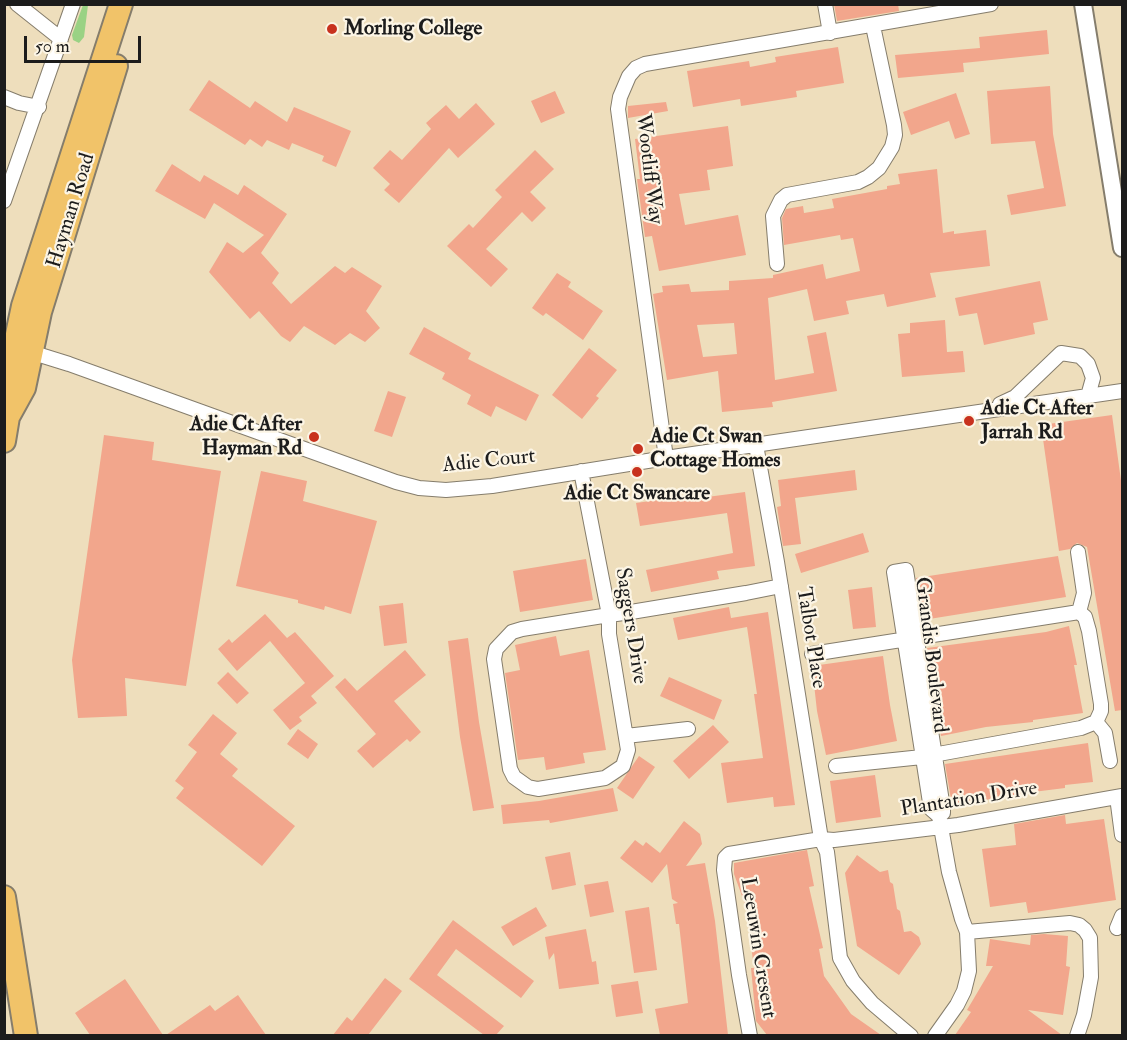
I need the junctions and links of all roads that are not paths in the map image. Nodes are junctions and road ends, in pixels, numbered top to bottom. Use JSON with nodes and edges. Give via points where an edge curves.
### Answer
{"nodes":[{"id":1,"x":17,"y":4,"type":"edge"},
{"id":2,"x":73,"y":4,"type":"edge"},
{"id":3,"x":121,"y":4,"type":"edge"},
{"id":4,"x":135,"y":4,"type":"edge"},
{"id":5,"x":825,"y":4,"type":"edge"},
{"id":6,"x":991,"y":4,"type":"edge"},
{"id":7,"x":1083,"y":4,"type":"edge"},
{"id":8,"x":924,"y":10,"type":"edge"},
{"id":9,"x":873,"y":26,"type":"junction"},
{"id":10,"x":830,"y":33,"type":"junction"},
{"id":11,"x":61,"y":39,"type":"junction"},
{"id":12,"x":4,"y":97,"type":"edge"},
{"id":13,"x":39,"y":106,"type":"junction"},
{"id":14,"x":1117,"y":184,"type":"edge"},
{"id":15,"x":4,"y":201,"type":"edge"},
{"id":16,"x":1122,"y":248,"type":"edge"},
{"id":17,"x":777,"y":264,"type":"dead end"},
{"id":18,"x":23,"y":350,"type":"junction"},
{"id":19,"x":1122,"y":391,"type":"edge"},
{"id":20,"x":1088,"y":396,"type":"junction"},
{"id":21,"x":987,"y":411,"type":"junction"},
{"id":22,"x":4,"y":441,"type":"edge"},
{"id":23,"x":756,"y":445,"type":"junction"},
{"id":24,"x":666,"y":458,"type":"junction"},
{"id":25,"x":581,"y":471,"type":"junction"},
{"id":26,"x":1078,"y":552,"type":"dead end"},
{"id":27,"x":781,"y":586,"type":"junction"},
{"id":28,"x":1079,"y":612,"type":"junction"},
{"id":29,"x":609,"y":615,"type":"junction"},
{"id":30,"x":911,"y":639,"type":"junction"},
{"id":31,"x":813,"y":654,"type":"dead end"},
{"id":32,"x":1096,"y":722,"type":"junction"},
{"id":33,"x":688,"y":729,"type":"dead end"},
{"id":34,"x":626,"y":736,"type":"junction"},
{"id":35,"x":929,"y":756,"type":"junction"},
{"id":36,"x":1110,"y":761,"type":"dead end"},
{"id":37,"x":836,"y":766,"type":"dead end"},
{"id":38,"x":1120,"y":797,"type":"edge"},
{"id":39,"x":941,"y":822,"type":"junction"},
{"id":40,"x":1122,"y":835,"type":"edge"},
{"id":41,"x":821,"y":839,"type":"junction"},
{"id":42,"x":4,"y":897,"type":"edge"},
{"id":43,"x":967,"y":932,"type":"junction"},
{"id":44,"x":26,"y":1035,"type":"edge"},
{"id":45,"x":750,"y":1035,"type":"edge"},
{"id":46,"x":911,"y":1035,"type":"edge"},
{"id":47,"x":934,"y":1035,"type":"edge"},
{"id":48,"x":1077,"y":1035,"type":"edge"}],
"edges":[{"from":1,"to":11,"type":"street"},
{"from":2,"to":11,"type":"street"},
{"from":3,"to":18,"type":"main road","name":"Hayman Road","via":[[23,306]]},
{"from":4,"to":18,"type":"main road","name":"Hayman Road","via":[[40,312]]},
{"from":5,"to":10,"type":"street"},
{"from":6,"to":8,"type":"street","name":"Wootliff Way"},
{"from":7,"to":14,"type":"street"},
{"from":8,"to":9,"type":"street","name":"Wootliff Way"},
{"from":9,"to":10,"type":"street","name":"Wootliff Way"},
{"from":9,"to":17,"type":"street","via":[[894,125],[892,147],[879,168],[858,182],[787,195],[781,200],[773,216]]},
{"from":10,"to":24,"type":"street","name":"Wootliff Way","via":[[645,64],[636,68],[624,85],[618,109]]},
{"from":11,"to":13,"type":"street"},
{"from":12,"to":13,"type":"street"},
{"from":13,"to":15,"type":"street"},
{"from":14,"to":16,"type":"street"},
{"from":18,"to":22,"type":"main road","name":"Hayman Road","via":[[24,388],[8,417]]},
{"from":18,"to":25,"type":"street","name":"Adie Court","via":[[419,488],[475,488]]},
{"from":19,"to":20,"type":"street","name":"Adie Court"},
{"from":20,"to":21,"type":"street","name":"Adie Court"},
{"from":20,"to":21,"type":"street","name":"Adie Court","via":[[1093,378],[1088,364],[1080,356],[1061,353],[1015,397]]},
{"from":21,"to":23,"type":"street","name":"Adie Court"},
{"from":23,"to":24,"type":"street","name":"Adie Court"},
{"from":23,"to":27,"type":"street","name":"Talbot Place"},
{"from":24,"to":25,"type":"street","name":"Adie Court"},
{"from":25,"to":29,"type":"street","name":"Saggers Drive"},
{"from":26,"to":28,"type":"street","via":[[1084,594]]},
{"from":27,"to":29,"type":"street"},
{"from":27,"to":41,"type":"street","name":"Talbot Place"},
{"from":28,"to":30,"type":"street"},
{"from":28,"to":32,"type":"street","via":[[1087,620],[1096,673],[1101,711]]},
{"from":29,"to":34,"type":"street","name":"Saggers Drive"},
{"from":29,"to":34,"type":"street","name":"Saggers Drive","via":[[512,632],[496,649],[494,658],[510,769],[514,777],[538,789],[606,778],[623,766],[628,750]]},
{"from":30,"to":31,"type":"street"},
{"from":30,"to":35,"type":"street","name":"Grandis Boulevard"},
{"from":32,"to":35,"type":"street"},
{"from":32,"to":36,"type":"street","via":[[1105,733]]},
{"from":33,"to":34,"type":"street"},
{"from":35,"to":37,"type":"street"},
{"from":35,"to":39,"type":"street","name":"Grandis Boulevard","via":[[931,809]]},
{"from":38,"to":39,"type":"street","name":"Plantation Drive"},
{"from":38,"to":40,"type":"street"},
{"from":39,"to":41,"type":"street","name":"Plantation Drive"},
{"from":39,"to":43,"type":"street","name":"Grandis Boulevard","via":[[949,872]]},
{"from":41,"to":45,"type":"street","name":"Leeuwin Cresent","via":[[735,852],[724,858]]},
{"from":41,"to":46,"type":"street","name":"Talbot Place","via":[[827,852],[840,958],[872,1003]]},
{"from":42,"to":44,"type":"main road"},
{"from":43,"to":47,"type":"street","name":"Grandis Boulevard","via":[[969,971],[964,992]]},
{"from":43,"to":48,"type":"street","via":[[1070,922],[1085,930],[1090,938],[1091,977]]}]}
